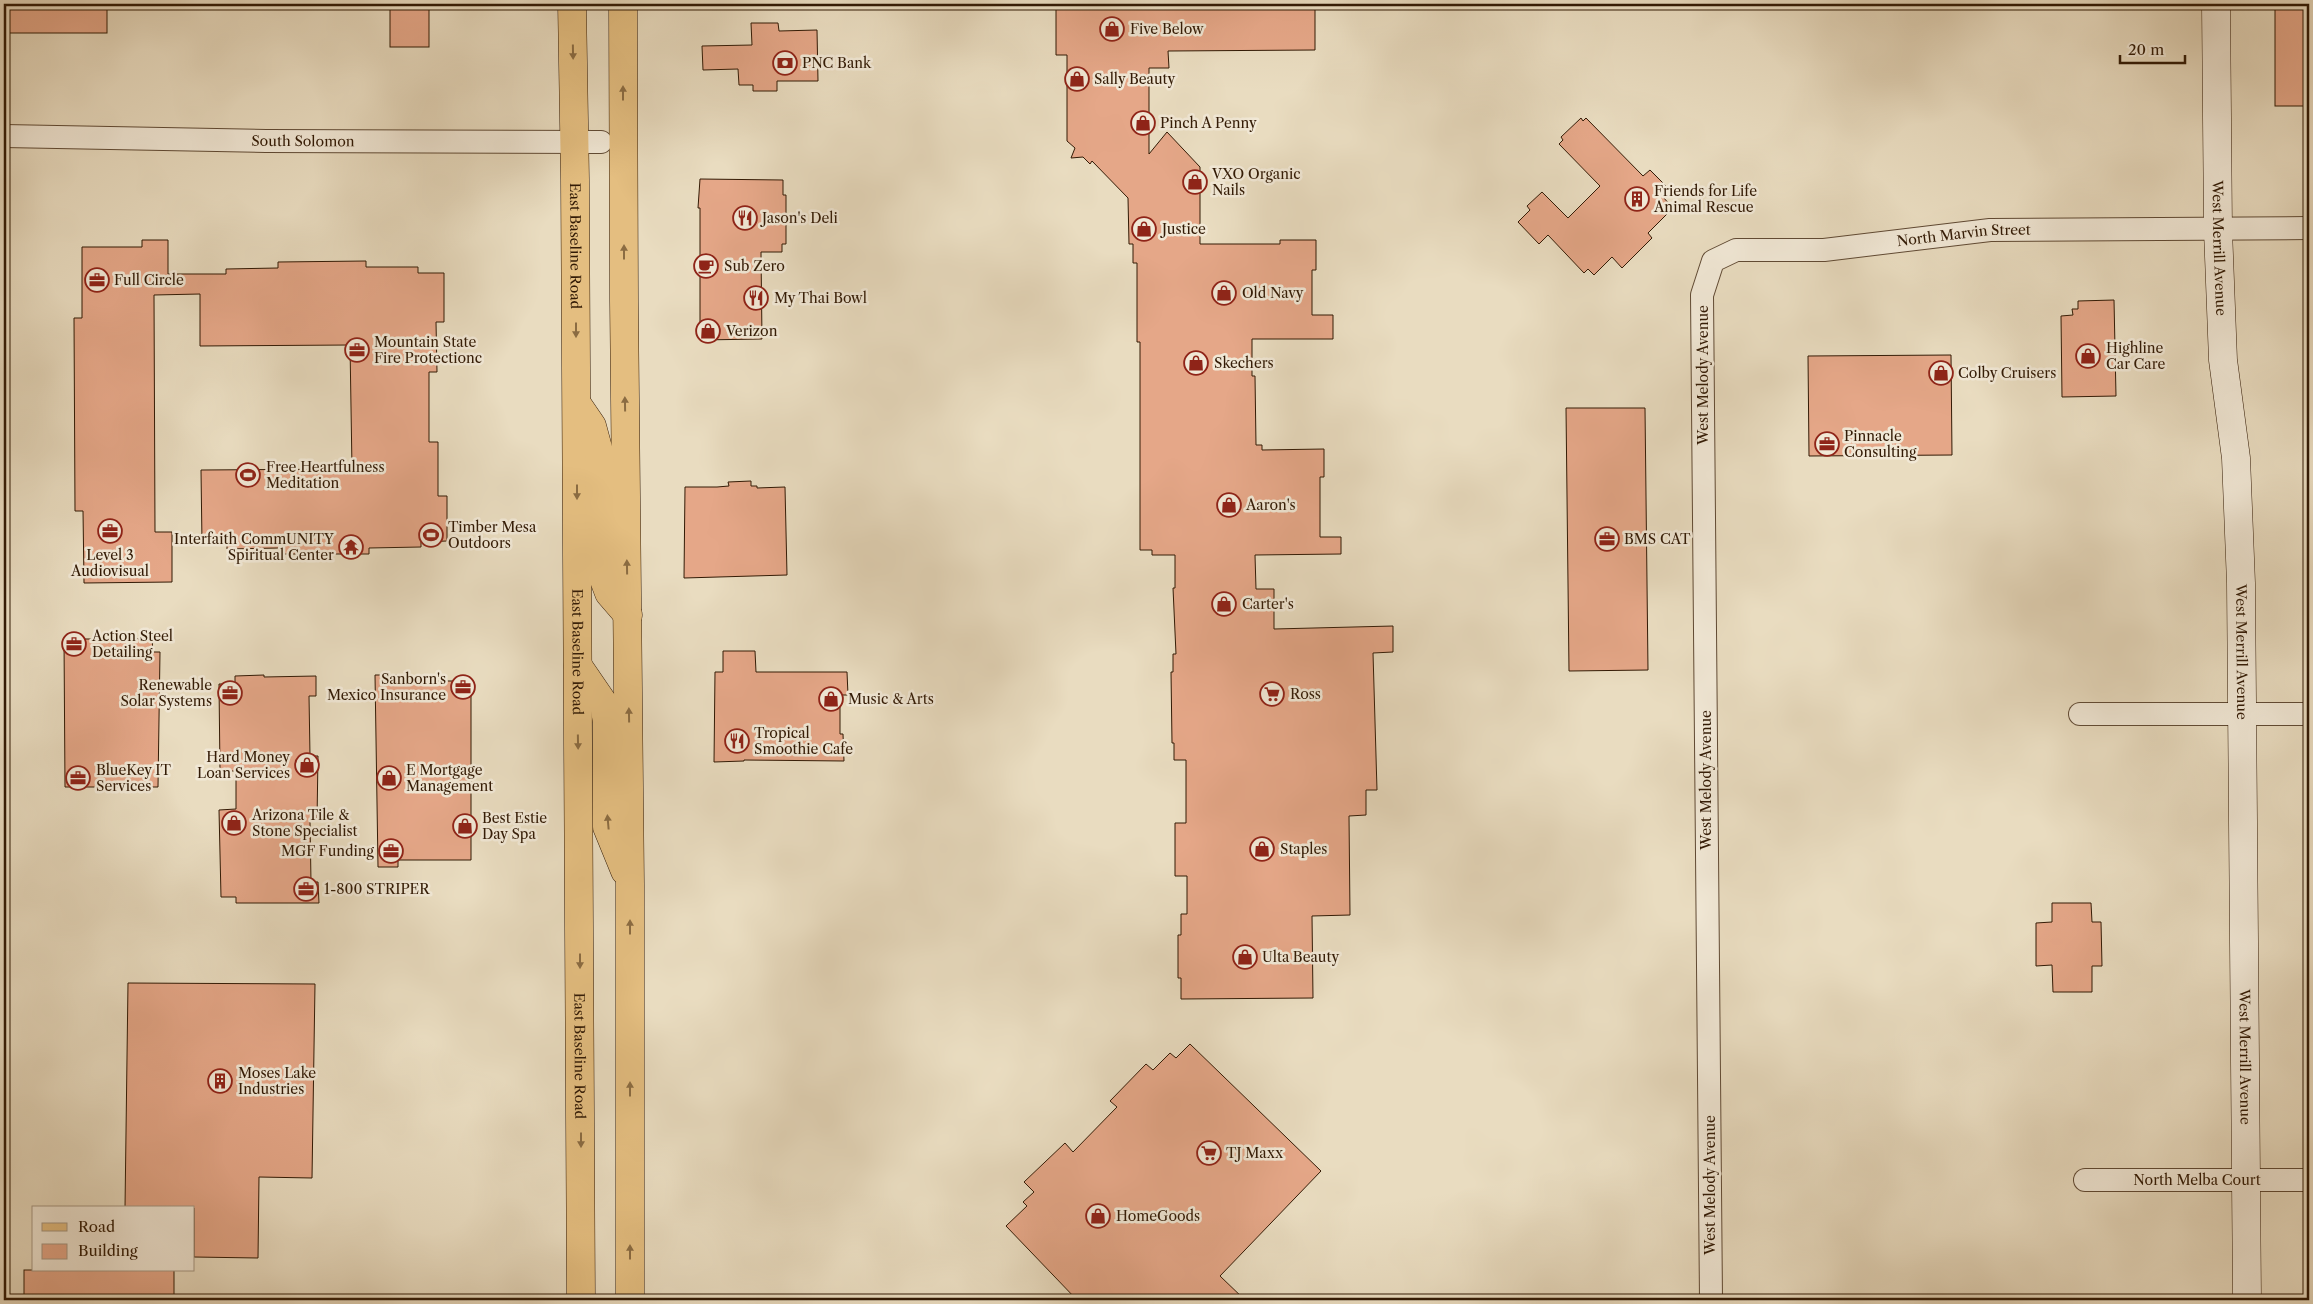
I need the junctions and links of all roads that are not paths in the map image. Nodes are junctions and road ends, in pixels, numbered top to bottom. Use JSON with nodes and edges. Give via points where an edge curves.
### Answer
{"nodes":[{"id":1,"x":572,"y":4,"type":"edge"},
{"id":2,"x":623,"y":4,"type":"edge"},
{"id":3,"x":2216,"y":4,"type":"edge"},
{"id":4,"x":4,"y":136,"type":"edge"},
{"id":5,"x":588,"y":142,"type":"junction"},
{"id":6,"x":2309,"y":228,"type":"edge"},
{"id":7,"x":2218,"y":230,"type":"junction"},
{"id":8,"x":1712,"y":261,"type":"joint"},
{"id":9,"x":576,"y":403,"type":"junction"},
{"id":10,"x":628,"y":615,"type":"junction"},
{"id":11,"x":578,"y":666,"type":"junction"},
{"id":12,"x":2080,"y":714,"type":"dead end"},
{"id":13,"x":2242,"y":714,"type":"junction"},
{"id":14,"x":2309,"y":714,"type":"edge"},
{"id":15,"x":630,"y":884,"type":"junction"},
{"id":16,"x":2085,"y":1180,"type":"dead end"},
{"id":17,"x":2246,"y":1180,"type":"junction"},
{"id":18,"x":2309,"y":1180,"type":"edge"},
{"id":19,"x":581,"y":1300,"type":"edge"},
{"id":20,"x":630,"y":1300,"type":"edge"},
{"id":21,"x":1711,"y":1300,"type":"edge"},
{"id":22,"x":2247,"y":1300,"type":"edge"}],
"edges":[{"from":1,"to":5,"type":"main road","name":"East Baseline Road","one_way":true},
{"from":10,"to":2,"type":"main road","one_way":true},
{"from":3,"to":7,"type":"street","name":"West Merrill Avenue"},
{"from":4,"to":5,"type":"street","name":"South Solomon"},
{"from":5,"to":9,"type":"main road","name":"East Baseline Road","one_way":true},
{"from":6,"to":7,"type":"street","name":"North Marvin Street"},
{"from":7,"to":8,"type":"street","name":"North Marvin Street","via":[[1990,230],[1824,250],[1736,250]]},
{"from":7,"to":13,"type":"street","name":"West Merrill Avenue","via":[[2223,360],[2236,458]]},
{"from":8,"to":21,"type":"street","name":"West Melody Avenue","via":[[1702,295]]},
{"from":9,"to":10,"type":"main road","via":[[592,426],[599,452],[600,570],[613,599]]},
{"from":9,"to":11,"type":"main road","name":"East Baseline Road","one_way":true},
{"from":15,"to":10,"type":"main road","one_way":true},
{"from":15,"to":11,"type":"main road","one_way":true,"via":[[607,827],[604,704]]},
{"from":11,"to":19,"type":"main road","name":"East Baseline Road","one_way":true},
{"from":12,"to":13,"type":"street"},
{"from":13,"to":14,"type":"street"},
{"from":13,"to":17,"type":"street","name":"West Merrill Avenue"},
{"from":20,"to":15,"type":"main road","one_way":true},
{"from":16,"to":17,"type":"street","name":"North Melba Court"},
{"from":17,"to":18,"type":"street","name":"North Melba Court"},
{"from":17,"to":22,"type":"street","name":"West Merrill Avenue"}]}
